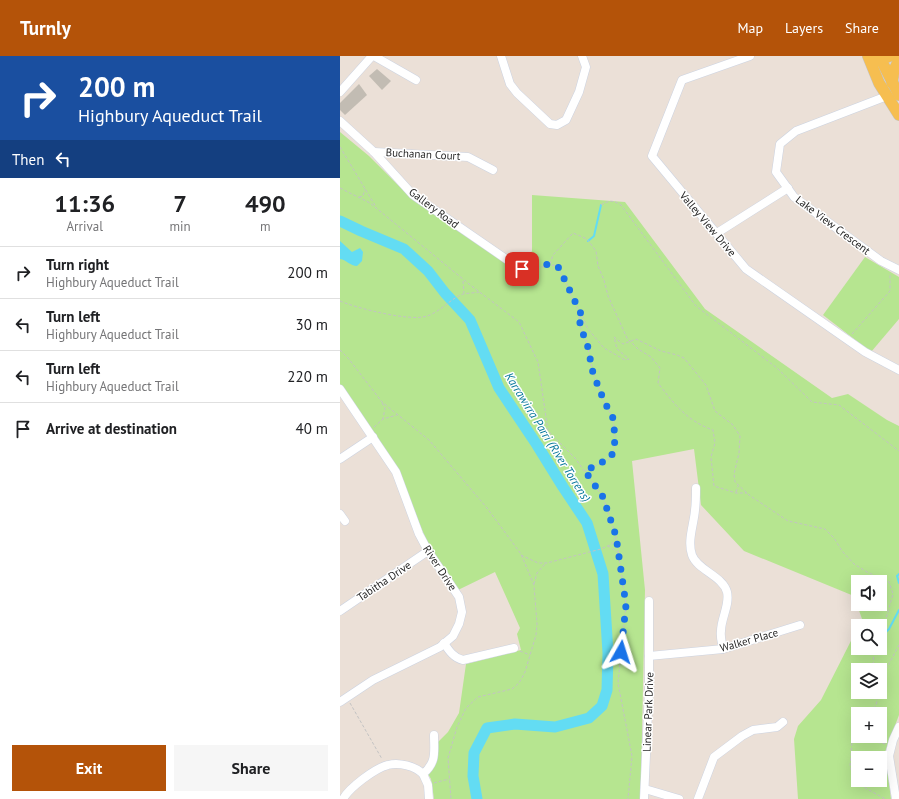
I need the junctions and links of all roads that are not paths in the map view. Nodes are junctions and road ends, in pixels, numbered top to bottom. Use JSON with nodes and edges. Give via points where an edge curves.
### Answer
{"nodes":[{"id":1,"x":373,"y":56,"type":"edge"},
{"id":2,"x":501,"y":56,"type":"edge"},
{"id":3,"x":582,"y":56,"type":"edge"},
{"id":4,"x":750,"y":56,"type":"edge"},
{"id":5,"x":878,"y":58,"type":"edge"},
{"id":6,"x":899,"y":60,"type":"edge"},
{"id":7,"x":416,"y":80,"type":"dead end"},
{"id":8,"x":892,"y":83,"type":"junction"},
{"id":9,"x":340,"y":92,"type":"edge"},
{"id":10,"x":899,"y":95,"type":"edge"},
{"id":11,"x":887,"y":96,"type":"junction"},
{"id":12,"x":899,"y":115,"type":"edge"},
{"id":13,"x":340,"y":121,"type":"edge"},
{"id":14,"x":374,"y":152,"type":"junction"},
{"id":15,"x":492,"y":170,"type":"dead end"},
{"id":16,"x":788,"y":188,"type":"junction"},
{"id":17,"x":717,"y":233,"type":"junction"},
{"id":18,"x":519,"y":268,"type":"road end"},
{"id":19,"x":899,"y":270,"type":"edge"},
{"id":20,"x":899,"y":370,"type":"edge"},
{"id":21,"x":340,"y":390,"type":"edge"},
{"id":22,"x":371,"y":434,"type":"junction"},
{"id":23,"x":340,"y":459,"type":"edge"},
{"id":24,"x":696,"y":488,"type":"dead end"},
{"id":25,"x":340,"y":514,"type":"edge"},
{"id":26,"x":345,"y":521,"type":"dead end"},
{"id":27,"x":428,"y":551,"type":"junction"},
{"id":28,"x":649,"y":601,"type":"dead end"},
{"id":29,"x":340,"y":611,"type":"edge"},
{"id":30,"x":800,"y":625,"type":"dead end"},
{"id":31,"x":444,"y":643,"type":"junction"},
{"id":32,"x":514,"y":648,"type":"road end"},
{"id":33,"x":723,"y":649,"type":"junction"},
{"id":34,"x":649,"y":656,"type":"junction"},
{"id":35,"x":340,"y":702,"type":"edge"},
{"id":36,"x":783,"y":722,"type":"dead end"},
{"id":37,"x":899,"y":727,"type":"edge"},
{"id":38,"x":434,"y":734,"type":"dead end"},
{"id":39,"x":423,"y":774,"type":"junction"},
{"id":40,"x":645,"y":789,"type":"junction"},
{"id":41,"x":343,"y":799,"type":"edge"},
{"id":42,"x":429,"y":799,"type":"edge"},
{"id":43,"x":644,"y":799,"type":"edge"},
{"id":44,"x":679,"y":799,"type":"edge"},
{"id":45,"x":698,"y":799,"type":"edge"},
{"id":46,"x":896,"y":799,"type":"edge"}],
"edges":[{"from":1,"to":7,"type":"street"},
{"from":1,"to":9,"type":"street"},
{"from":2,"to":3,"type":"street","via":[[510,84],[550,124],[557,125],[566,120],[579,92],[586,67]]},
{"from":4,"to":17,"type":"street","name":"Valley View Drive","via":[[682,80],[652,156]]},
{"from":5,"to":8,"type":"main road"},
{"from":5,"to":11,"type":"main road","via":[[876,76]]},
{"from":6,"to":8,"type":"main road"},
{"from":8,"to":10,"type":"main road"},
{"from":11,"to":12,"type":"main road"},
{"from":11,"to":16,"type":"street","name":"Lake View Crescent","via":[[796,131],[780,144],[776,172]]},
{"from":13,"to":14,"type":"street","name":"Gallery Road"},
{"from":14,"to":15,"type":"street","name":"Buchanan Court","via":[[468,157]]},
{"from":14,"to":18,"type":"street","name":"Gallery Road","via":[[413,195]]},
{"from":16,"to":17,"type":"street"},
{"from":16,"to":19,"type":"street","name":"Lake View Crescent","via":[[794,197],[881,261]]},
{"from":17,"to":20,"type":"street","name":"Valley View Drive","via":[[746,269],[865,352]]},
{"from":21,"to":22,"type":"street","name":"River Drive"},
{"from":22,"to":23,"type":"street"},
{"from":22,"to":27,"type":"street","name":"River Drive","via":[[396,472]]},
{"from":24,"to":33,"type":"street","via":[[690,545],[694,560],[726,589],[728,599],[721,631]]},
{"from":25,"to":26,"type":"street"},
{"from":27,"to":29,"type":"street","name":"Tabitha Drive"},
{"from":27,"to":31,"type":"street","name":"River Drive","via":[[454,589],[462,612],[453,636]]},
{"from":28,"to":34,"type":"street","name":"Linear Park Drive"},
{"from":30,"to":33,"type":"street","name":"Walker Place"},
{"from":31,"to":32,"type":"street","via":[[451,653],[463,660]]},
{"from":31,"to":35,"type":"street","name":"River Drive","via":[[373,680]]},
{"from":33,"to":34,"type":"street","name":"Walker Place"},
{"from":34,"to":40,"type":"street","name":"Linear Park Drive"},
{"from":36,"to":45,"type":"street","via":[[777,727],[753,730],[714,757]]},
{"from":37,"to":46,"type":"street","via":[[889,756]]},
{"from":38,"to":39,"type":"street","via":[[433,762]]},
{"from":39,"to":41,"type":"street","via":[[408,766],[388,764],[353,786]]},
{"from":39,"to":42,"type":"street","via":[[428,785]]},
{"from":40,"to":43,"type":"street","name":"Linear Park Drive"},
{"from":40,"to":44,"type":"street"}]}
